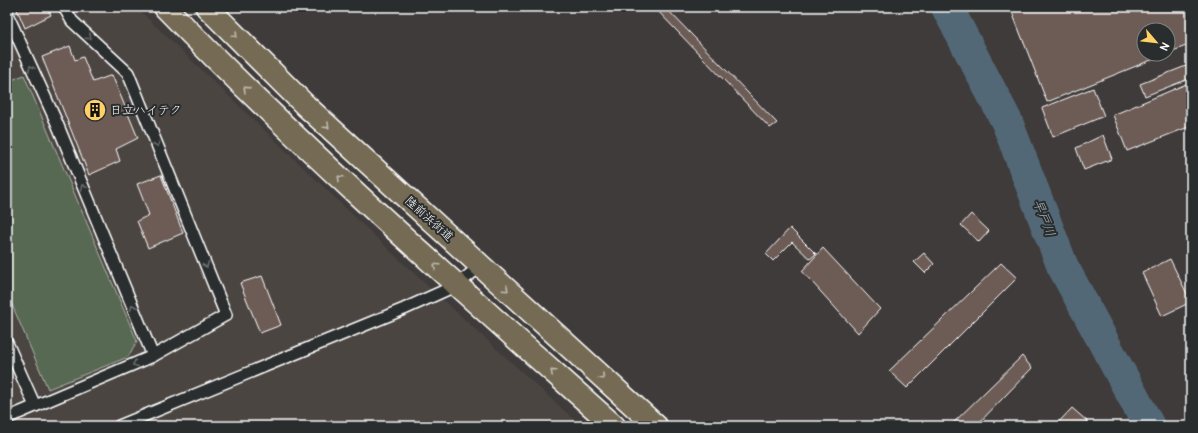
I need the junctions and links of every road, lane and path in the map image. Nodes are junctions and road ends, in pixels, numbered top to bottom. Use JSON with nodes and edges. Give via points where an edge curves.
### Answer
{"nodes":[{"id":1,"x":64,"y":7,"type":"edge"},
{"id":2,"x":165,"y":7,"type":"edge"},
{"id":3,"x":207,"y":7,"type":"edge"},
{"id":4,"x":7,"y":14,"type":"edge"},
{"id":5,"x":480,"y":266,"type":"junction"},
{"id":6,"x":457,"y":285,"type":"junction"},
{"id":7,"x":7,"y":343,"type":"edge"},
{"id":8,"x":154,"y":356,"type":"junction"},
{"id":9,"x":34,"y":406,"type":"junction"},
{"id":10,"x":7,"y":418,"type":"edge"},
{"id":11,"x":119,"y":426,"type":"edge"},
{"id":12,"x":614,"y":426,"type":"edge"},
{"id":13,"x":656,"y":426,"type":"edge"}],
"edges":[{"from":1,"to":8,"type":"lane","one_way":true,"via":[[72,21],[128,73],[226,315]]},
{"from":6,"to":2,"type":"highway","one_way":true,"via":[[284,127]]},
{"from":3,"to":5,"type":"highway","name":"陸前浜街道","one_way":true,"via":[[306,106]]},
{"from":8,"to":4,"type":"lane","one_way":true,"via":[[56,121]]},
{"from":5,"to":6,"type":"lane"},
{"from":5,"to":13,"type":"highway","name":"陸前浜街道","one_way":true},
{"from":6,"to":11,"type":"lane"},
{"from":12,"to":6,"type":"highway","one_way":true},
{"from":7,"to":9,"type":"lane"},
{"from":8,"to":9,"type":"lane","one_way":true},
{"from":9,"to":10,"type":"lane"}]}
